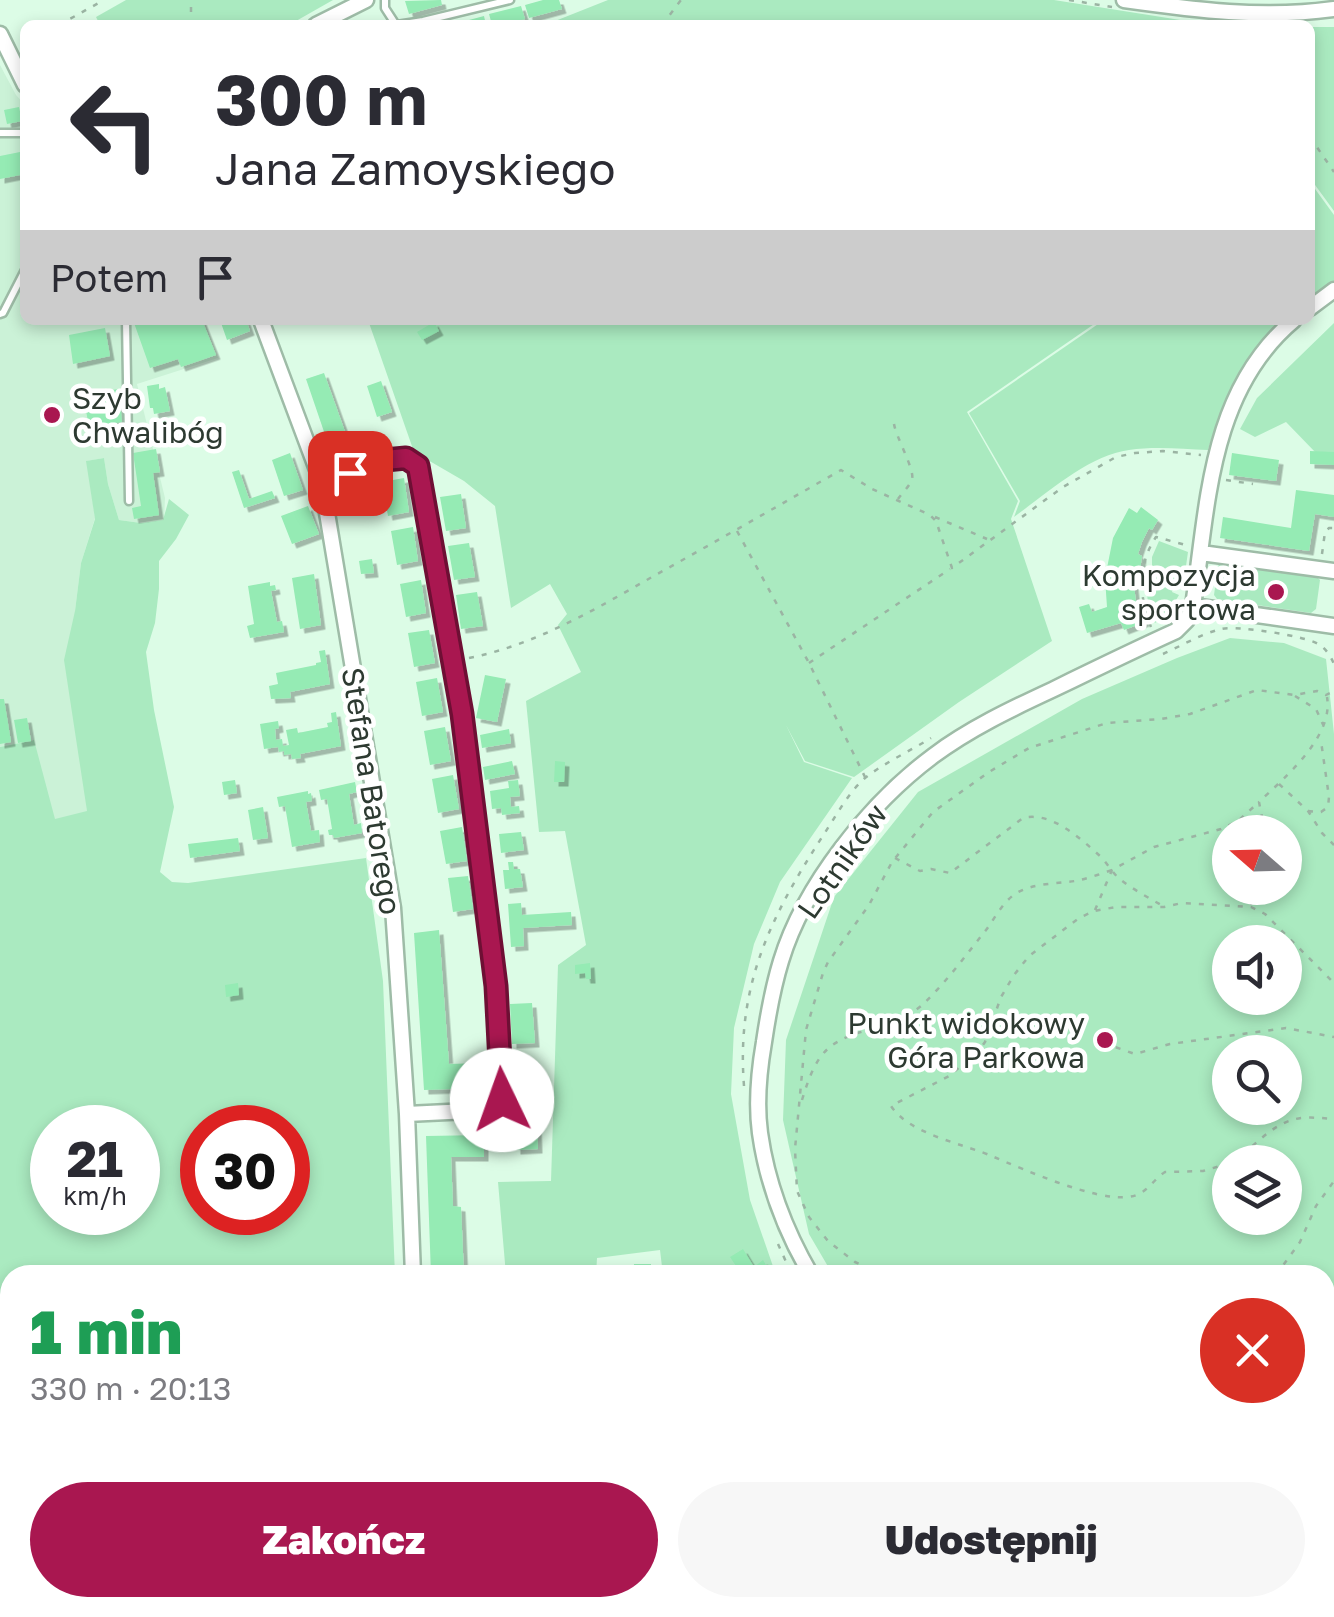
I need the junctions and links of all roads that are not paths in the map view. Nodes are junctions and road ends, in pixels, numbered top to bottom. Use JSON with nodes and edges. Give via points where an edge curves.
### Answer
{"nodes":[{"id":1,"x":366,"y":0,"type":"edge"},
{"id":2,"x":510,"y":0,"type":"edge"},
{"id":3,"x":1124,"y":0,"type":"edge"},
{"id":4,"x":1334,"y":9,"type":"edge"},
{"id":5,"x":326,"y":20,"type":"edge"},
{"id":6,"x":427,"y":20,"type":"edge"},
{"id":7,"x":1,"y":37,"type":"edge"},
{"id":8,"x":20,"y":75,"type":"edge"},
{"id":9,"x":20,"y":280,"type":"edge"},
{"id":10,"x":0,"y":314,"type":"edge"},
{"id":11,"x":126,"y":325,"type":"edge"},
{"id":12,"x":263,"y":325,"type":"edge"},
{"id":13,"x":1290,"y":325,"type":"edge"},
{"id":14,"x":322,"y":483,"type":"junction"},
{"id":15,"x":129,"y":500,"type":"dead end"},
{"id":16,"x":1197,"y":550,"type":"junction"},
{"id":17,"x":1334,"y":572,"type":"edge"},
{"id":18,"x":1194,"y":606,"type":"junction"},
{"id":19,"x":1334,"y":626,"type":"edge"},
{"id":20,"x":407,"y":1114,"type":"junction"},
{"id":21,"x":412,"y":1265,"type":"edge"},
{"id":22,"x":805,"y":1265,"type":"edge"}],
"edges":[{"from":1,"to":5,"type":"street"},
{"from":2,"to":6,"type":"lane"},
{"from":3,"to":4,"type":"street","via":[[1243,14]]},
{"from":7,"to":8,"type":"street"},
{"from":9,"to":10,"type":"lane"},
{"from":11,"to":15,"type":"lane"},
{"from":12,"to":14,"type":"street","name":"Stefana Batorego"},
{"from":13,"to":16,"type":"street","via":[[1248,372],[1226,419]]},
{"from":14,"to":20,"type":"street","name":"Stefana Batorego","via":[[393,908]]},
{"from":14,"to":20,"type":"street","via":[[385,460],[406,458],[418,466],[462,714],[496,986],[502,1100],[489,1110]]},
{"from":16,"to":17,"type":"street"},
{"from":16,"to":18,"type":"street"},
{"from":18,"to":19,"type":"street"},
{"from":18,"to":22,"type":"street","name":"Lotników","via":[[1176,631],[1020,705],[929,758],[860,824],[816,887],[782,957],[759,1086],[769,1179]]},
{"from":20,"to":21,"type":"street","name":"Stefana Batorego"}]}
